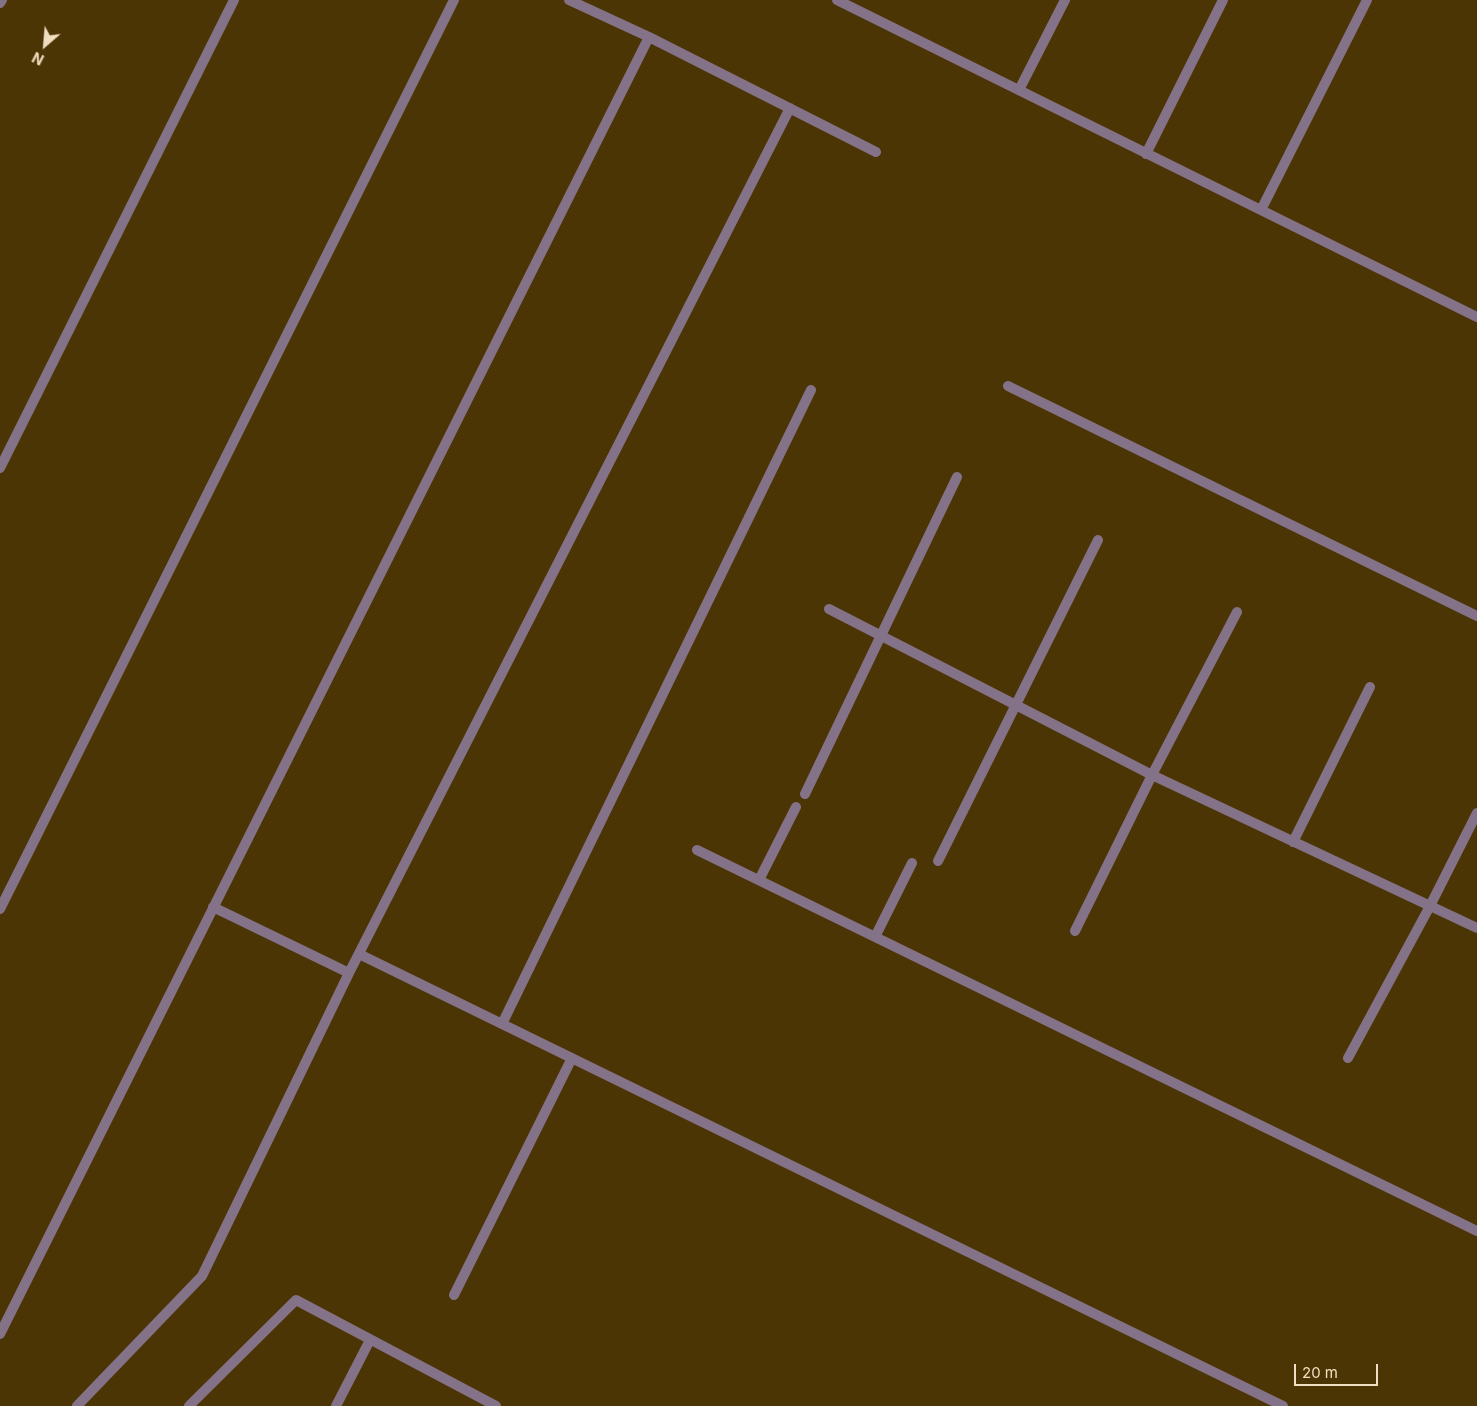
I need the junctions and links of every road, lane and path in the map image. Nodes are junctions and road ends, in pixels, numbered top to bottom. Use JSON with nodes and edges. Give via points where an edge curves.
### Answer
{"nodes":[{"id":1,"x":2,"y":0,"type":"edge"},
{"id":2,"x":234,"y":0,"type":"edge"},
{"id":3,"x":454,"y":0,"type":"edge"},
{"id":4,"x":569,"y":0,"type":"edge"},
{"id":5,"x":837,"y":0,"type":"edge"},
{"id":6,"x":1065,"y":0,"type":"edge"},
{"id":7,"x":1223,"y":0,"type":"edge"},
{"id":8,"x":1367,"y":0,"type":"edge"},
{"id":9,"x":0,"y":4,"type":"edge"},
{"id":10,"x":649,"y":37,"type":"junction"},
{"id":11,"x":1019,"y":90,"type":"junction"},
{"id":12,"x":790,"y":108,"type":"junction"},
{"id":13,"x":876,"y":152,"type":"dead end"},
{"id":14,"x":1146,"y":154,"type":"junction"},
{"id":15,"x":1261,"y":210,"type":"junction"},
{"id":16,"x":1477,"y":317,"type":"edge"},
{"id":17,"x":1008,"y":386,"type":"dead end"},
{"id":18,"x":811,"y":390,"type":"dead end"},
{"id":19,"x":0,"y":468,"type":"edge"},
{"id":20,"x":957,"y":476,"type":"dead end"},
{"id":21,"x":1098,"y":540,"type":"dead end"},
{"id":22,"x":829,"y":609,"type":"dead end"},
{"id":23,"x":1237,"y":612,"type":"dead end"},
{"id":24,"x":1477,"y":616,"type":"edge"},
{"id":25,"x":882,"y":636,"type":"junction"},
{"id":26,"x":1370,"y":687,"type":"dead end"},
{"id":27,"x":1016,"y":705,"type":"junction"},
{"id":28,"x":1152,"y":775,"type":"junction"},
{"id":29,"x":805,"y":794,"type":"dead end"},
{"id":30,"x":796,"y":807,"type":"dead end"},
{"id":31,"x":1477,"y":813,"type":"edge"},
{"id":32,"x":1293,"y":842,"type":"junction"},
{"id":33,"x":697,"y":850,"type":"dead end"},
{"id":34,"x":938,"y":861,"type":"dead end"},
{"id":35,"x":912,"y":863,"type":"dead end"},
{"id":36,"x":759,"y":880,"type":"junction"},
{"id":37,"x":213,"y":906,"type":"junction"},
{"id":38,"x":1430,"y":906,"type":"junction"},
{"id":39,"x":0,"y":909,"type":"edge"},
{"id":40,"x":1477,"y":928,"type":"edge"},
{"id":41,"x":1075,"y":931,"type":"dead end"},
{"id":42,"x":875,"y":937,"type":"junction"},
{"id":43,"x":359,"y":954,"type":"junction"},
{"id":44,"x":349,"y":973,"type":"junction"},
{"id":45,"x":502,"y":1024,"type":"junction"},
{"id":46,"x":572,"y":1058,"type":"junction"},
{"id":47,"x":1348,"y":1058,"type":"dead end"},
{"id":48,"x":1477,"y":1230,"type":"edge"},
{"id":49,"x":454,"y":1295,"type":"dead end"},
{"id":50,"x":0,"y":1334,"type":"edge"},
{"id":51,"x":370,"y":1340,"type":"junction"},
{"id":52,"x":77,"y":1406,"type":"edge"},
{"id":53,"x":189,"y":1406,"type":"edge"},
{"id":54,"x":336,"y":1406,"type":"edge"},
{"id":55,"x":495,"y":1406,"type":"edge"},
{"id":56,"x":1283,"y":1406,"type":"edge"}],
"edges":[{"from":1,"to":9,"type":"street"},
{"from":2,"to":19,"type":"street"},
{"from":3,"to":39,"type":"street"},
{"from":4,"to":10,"type":"street"},
{"from":5,"to":11,"type":"street"},
{"from":6,"to":11,"type":"street"},
{"from":7,"to":14,"type":"street"},
{"from":8,"to":15,"type":"street"},
{"from":10,"to":12,"type":"street"},
{"from":10,"to":37,"type":"street"},
{"from":11,"to":14,"type":"street"},
{"from":12,"to":13,"type":"street"},
{"from":12,"to":43,"type":"street"},
{"from":14,"to":15,"type":"street"},
{"from":15,"to":16,"type":"street"},
{"from":17,"to":24,"type":"street"},
{"from":18,"to":45,"type":"street"},
{"from":20,"to":25,"type":"street"},
{"from":21,"to":27,"type":"street"},
{"from":22,"to":25,"type":"street"},
{"from":23,"to":28,"type":"street"},
{"from":25,"to":27,"type":"street"},
{"from":25,"to":29,"type":"street"},
{"from":26,"to":32,"type":"street"},
{"from":27,"to":28,"type":"street"},
{"from":27,"to":34,"type":"street"},
{"from":28,"to":32,"type":"street"},
{"from":28,"to":41,"type":"street"},
{"from":30,"to":36,"type":"street"},
{"from":31,"to":38,"type":"street"},
{"from":32,"to":38,"type":"street"},
{"from":33,"to":36,"type":"street"},
{"from":35,"to":42,"type":"street"},
{"from":36,"to":42,"type":"street"},
{"from":37,"to":44,"type":"street"},
{"from":37,"to":50,"type":"street"},
{"from":38,"to":40,"type":"street"},
{"from":38,"to":47,"type":"street"},
{"from":42,"to":48,"type":"street"},
{"from":43,"to":44,"type":"street"},
{"from":43,"to":45,"type":"street"},
{"from":44,"to":52,"type":"street","via":[[202,1276]]},
{"from":45,"to":46,"type":"street"},
{"from":46,"to":49,"type":"street"},
{"from":46,"to":56,"type":"street"},
{"from":51,"to":53,"type":"street","via":[[296,1300]]},
{"from":51,"to":54,"type":"street"},
{"from":51,"to":55,"type":"street"}]}
